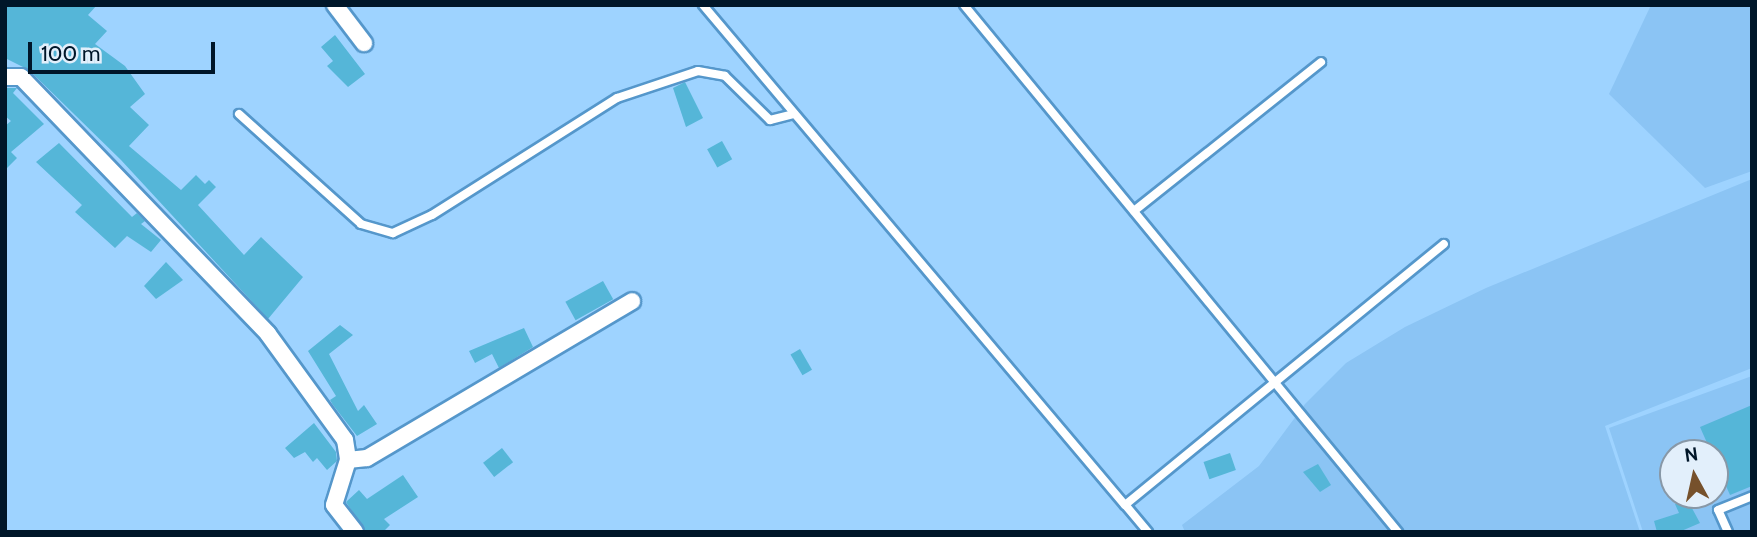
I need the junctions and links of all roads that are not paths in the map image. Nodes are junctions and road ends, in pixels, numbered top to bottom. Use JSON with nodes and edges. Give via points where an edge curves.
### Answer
{"nodes":[{"id":1,"x":335,"y":5,"type":"edge"},
{"id":2,"x":703,"y":5,"type":"edge"},
{"id":3,"x":964,"y":5,"type":"edge"},
{"id":4,"x":364,"y":43,"type":"dead end"},
{"id":5,"x":1321,"y":62,"type":"dead end"},
{"id":6,"x":5,"y":77,"type":"edge"},
{"id":7,"x":239,"y":114,"type":"dead end"},
{"id":8,"x":794,"y":114,"type":"junction"},
{"id":9,"x":1134,"y":211,"type":"junction"},
{"id":10,"x":1444,"y":244,"type":"dead end"},
{"id":11,"x":632,"y":301,"type":"dead end"},
{"id":12,"x":1276,"y":383,"type":"junction"},
{"id":13,"x":348,"y":460,"type":"junction"},
{"id":14,"x":1752,"y":496,"type":"edge"},
{"id":15,"x":1125,"y":505,"type":"junction"},
{"id":16,"x":355,"y":532,"type":"edge"},
{"id":17,"x":1148,"y":532,"type":"edge"},
{"id":18,"x":1398,"y":532,"type":"edge"},
{"id":19,"x":1728,"y":532,"type":"edge"}],
"edges":[{"from":1,"to":4,"type":"street"},
{"from":2,"to":8,"type":"lane"},
{"from":3,"to":9,"type":"lane"},
{"from":5,"to":9,"type":"lane"},
{"from":6,"to":13,"type":"street","via":[[21,77],[268,334],[345,440]]},
{"from":7,"to":8,"type":"lane","via":[[361,224],[393,233],[432,215],[617,98],[698,71],[725,76],[770,120]]},
{"from":8,"to":15,"type":"lane"},
{"from":9,"to":12,"type":"lane"},
{"from":10,"to":12,"type":"lane"},
{"from":11,"to":13,"type":"street","via":[[367,458]]},
{"from":12,"to":15,"type":"lane"},
{"from":12,"to":18,"type":"lane"},
{"from":13,"to":16,"type":"street","via":[[334,505]]},
{"from":14,"to":19,"type":"lane","via":[[1718,510]]},
{"from":15,"to":17,"type":"lane"}]}
